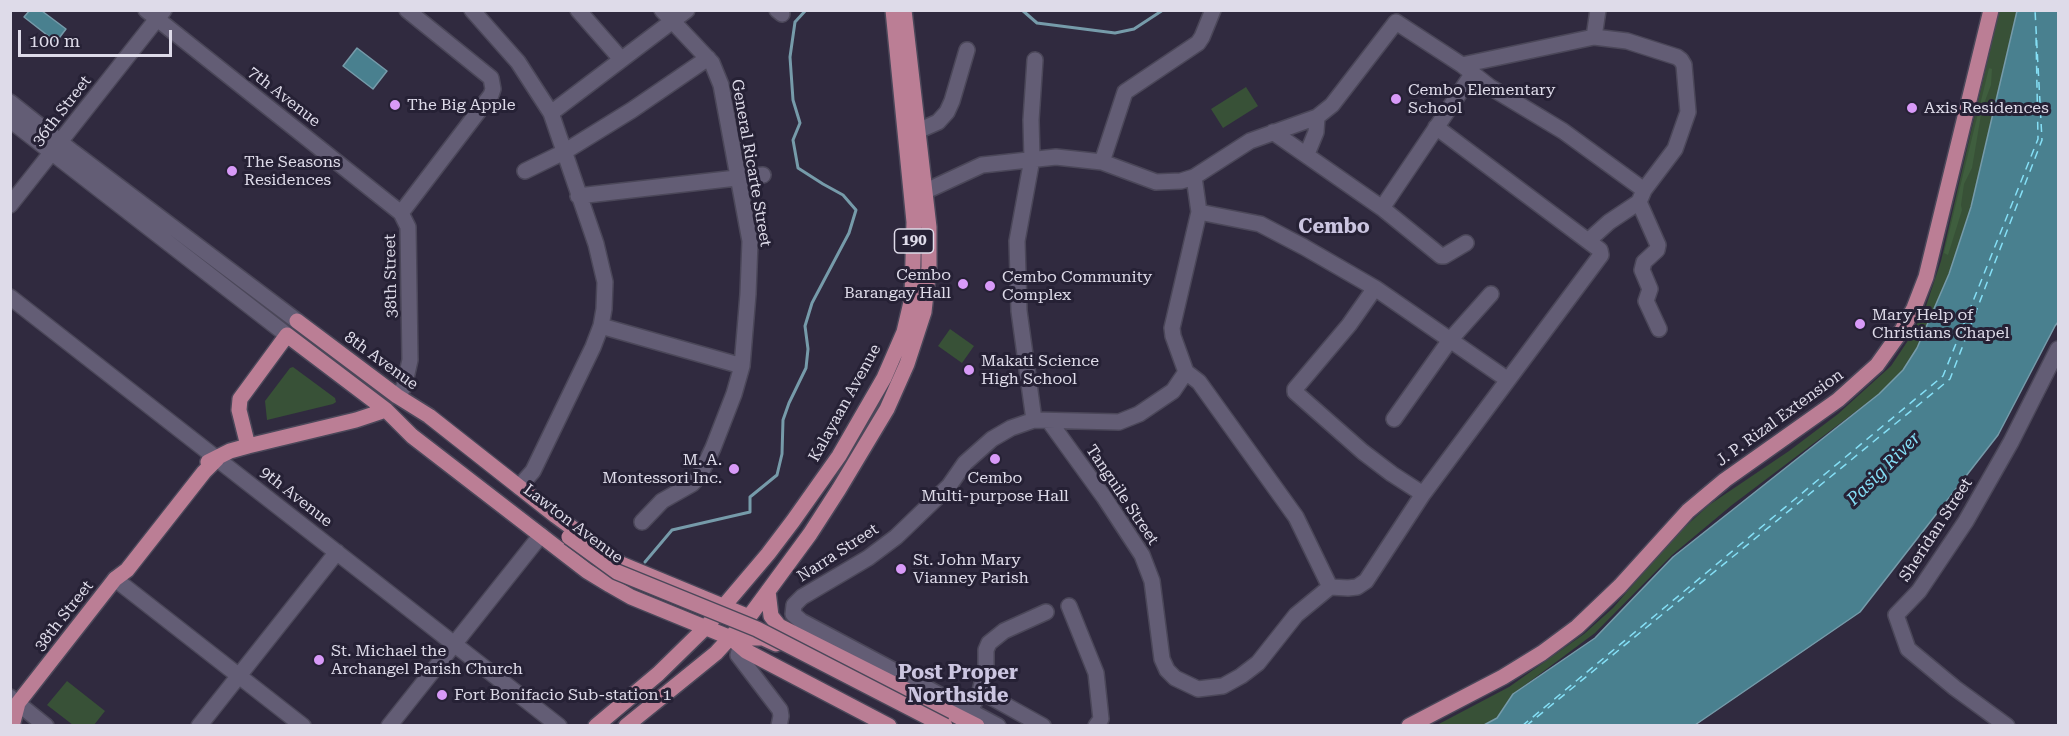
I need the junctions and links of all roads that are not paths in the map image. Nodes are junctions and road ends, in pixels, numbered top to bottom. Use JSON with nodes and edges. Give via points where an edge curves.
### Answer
{"nodes":[{"id":1,"x":407,"y":10,"type":"edge"},
{"id":2,"x":472,"y":10,"type":"edge"},
{"id":3,"x":578,"y":10,"type":"edge"},
{"id":4,"x":687,"y":10,"type":"edge"},
{"id":5,"x":893,"y":10,"type":"edge"},
{"id":6,"x":904,"y":10,"type":"edge"},
{"id":7,"x":1213,"y":10,"type":"edge"},
{"id":8,"x":1598,"y":10,"type":"edge"},
{"id":9,"x":1991,"y":10,"type":"edge"},
{"id":10,"x":156,"y":13,"type":"edge"},
{"id":11,"x":668,"y":16,"type":"edge"},
{"id":12,"x":1593,"y":37,"type":"junction"},
{"id":13,"x":967,"y":50,"type":"dead end"},
{"id":14,"x":708,"y":58,"type":"junction"},
{"id":15,"x":621,"y":59,"type":"junction"},
{"id":16,"x":1035,"y":60,"type":"dead end"},
{"id":17,"x":1467,"y":69,"type":"junction"},
{"id":18,"x":10,"y":102,"type":"edge"},
{"id":19,"x":551,"y":113,"type":"junction"},
{"id":20,"x":1317,"y":117,"type":"junction"},
{"id":21,"x":10,"y":120,"type":"edge"},
{"id":22,"x":1436,"y":127,"type":"junction"},
{"id":23,"x":920,"y":130,"type":"junction"},
{"id":24,"x":1273,"y":132,"type":"junction"},
{"id":25,"x":56,"y":147,"type":"junction"},
{"id":26,"x":564,"y":152,"type":"junction"},
{"id":27,"x":1307,"y":154,"type":"junction"},
{"id":28,"x":1032,"y":159,"type":"junction"},
{"id":29,"x":1102,"y":162,"type":"junction"},
{"id":30,"x":525,"y":171,"type":"dead end"},
{"id":31,"x":763,"y":175,"type":"dead end"},
{"id":32,"x":1194,"y":177,"type":"junction"},
{"id":33,"x":738,"y":179,"type":"junction"},
{"id":34,"x":926,"y":191,"type":"junction"},
{"id":35,"x":578,"y":196,"type":"junction"},
{"id":36,"x":1642,"y":196,"type":"junction"},
{"id":37,"x":10,"y":206,"type":"edge"},
{"id":38,"x":1382,"y":208,"type":"junction"},
{"id":39,"x":1199,"y":212,"type":"junction"},
{"id":40,"x":401,"y":213,"type":"junction"},
{"id":41,"x":1588,"y":241,"type":"junction"},
{"id":42,"x":1466,"y":243,"type":"dead end"},
{"id":43,"x":1375,"y":288,"type":"junction"},
{"id":44,"x":1491,"y":294,"type":"dead end"},
{"id":45,"x":10,"y":297,"type":"edge"},
{"id":46,"x":297,"y":321,"type":"joint"},
{"id":47,"x":601,"y":326,"type":"junction"},
{"id":48,"x":1659,"y":329,"type":"dead end"},
{"id":49,"x":287,"y":335,"type":"junction"},
{"id":50,"x":1450,"y":340,"type":"junction"},
{"id":51,"x":2058,"y":349,"type":"edge"},
{"id":52,"x":742,"y":366,"type":"junction"},
{"id":53,"x":1186,"y":372,"type":"junction"},
{"id":54,"x":1508,"y":380,"type":"junction"},
{"id":55,"x":397,"y":396,"type":"junction"},
{"id":56,"x":386,"y":410,"type":"junction"},
{"id":57,"x":1394,"y":419,"type":"dead end"},
{"id":58,"x":1042,"y":421,"type":"junction"},
{"id":59,"x":248,"y":446,"type":"junction"},
{"id":60,"x":217,"y":459,"type":"junction"},
{"id":61,"x":519,"y":487,"type":"junction"},
{"id":62,"x":1423,"y":494,"type":"junction"},
{"id":63,"x":796,"y":518,"type":"junction"},
{"id":64,"x":642,"y":522,"type":"dead end"},
{"id":65,"x":813,"y":530,"type":"junction"},
{"id":66,"x":542,"y":535,"type":"junction"},
{"id":67,"x":567,"y":540,"type":"junction"},
{"id":68,"x":337,"y":552,"type":"junction"},
{"id":69,"x":116,"y":579,"type":"junction"},
{"id":70,"x":1330,"y":586,"type":"junction"},
{"id":71,"x":684,"y":589,"type":"junction"},
{"id":72,"x":768,"y":591,"type":"junction"},
{"id":73,"x":724,"y":606,"type":"junction"},
{"id":74,"x":1069,"y":606,"type":"dead end"},
{"id":75,"x":1046,"y":612,"type":"dead end"},
{"id":76,"x":674,"y":614,"type":"junction"},
{"id":77,"x":749,"y":618,"type":"junction"},
{"id":78,"x":706,"y":627,"type":"junction"},
{"id":79,"x":763,"y":638,"type":"junction"},
{"id":80,"x":735,"y":643,"type":"junction"},
{"id":81,"x":455,"y":645,"type":"junction"},
{"id":82,"x":658,"y":674,"type":"junction"},
{"id":83,"x":238,"y":675,"type":"junction"},
{"id":84,"x":672,"y":689,"type":"junction"},
{"id":85,"x":639,"y":691,"type":"junction"},
{"id":86,"x":980,"y":691,"type":"junction"},
{"id":87,"x":13,"y":703,"type":"edge"},
{"id":88,"x":651,"y":705,"type":"junction"},
{"id":89,"x":974,"y":718,"type":"edge"},
{"id":90,"x":12,"y":726,"type":"edge"},
{"id":91,"x":46,"y":726,"type":"edge"},
{"id":92,"x":199,"y":726,"type":"edge"},
{"id":93,"x":303,"y":726,"type":"edge"},
{"id":94,"x":389,"y":726,"type":"edge"},
{"id":95,"x":559,"y":726,"type":"edge"},
{"id":96,"x":596,"y":726,"type":"edge"},
{"id":97,"x":626,"y":726,"type":"edge"},
{"id":98,"x":778,"y":726,"type":"edge"},
{"id":99,"x":889,"y":726,"type":"edge"},
{"id":100,"x":927,"y":726,"type":"edge"},
{"id":101,"x":936,"y":726,"type":"edge"},
{"id":102,"x":945,"y":726,"type":"edge"},
{"id":103,"x":998,"y":726,"type":"edge"},
{"id":104,"x":1043,"y":726,"type":"edge"},
{"id":105,"x":1096,"y":726,"type":"edge"},
{"id":106,"x":1409,"y":726,"type":"edge"},
{"id":107,"x":2007,"y":726,"type":"edge"}],
"edges":[{"from":1,"to":40,"type":"street","name":"38th Street","via":[[491,78],[493,84],[491,95]]},
{"from":2,"to":19,"type":"street","via":[[518,62]]},
{"from":3,"to":15,"type":"street"},
{"from":4,"to":11,"type":"street"},
{"from":5,"to":63,"type":"main road","name":"Kalayaan Avenue","number":"190","via":[[914,215],[912,298],[904,332],[884,378],[839,456]]},
{"from":6,"to":23,"type":"main road","number":"190"},
{"from":7,"to":29,"type":"street","via":[[1198,43],[1125,93]]},
{"from":8,"to":12,"type":"street"},
{"from":9,"to":106,"type":"main road","name":"J. P. Rizal Extension","via":[[1926,277],[1902,330],[1877,365],[1838,400],[1688,511],[1620,586],[1568,633],[1503,677]]},
{"from":10,"to":25,"type":"street","name":"36th Street"},
{"from":10,"to":40,"type":"street","name":"7th Avenue"},
{"from":11,"to":14,"type":"street","name":"General Ricarte Street"},
{"from":11,"to":15,"type":"street"},
{"from":12,"to":17,"type":"street"},
{"from":12,"to":36,"type":"street","via":[[1642,45],[1677,57],[1683,65],[1688,112],[1670,157]]},
{"from":13,"to":23,"type":"street","via":[[947,112],[938,122]]},
{"from":14,"to":26,"type":"street"},
{"from":14,"to":33,"type":"street","name":"General Ricarte Street","via":[[721,85]]},
{"from":15,"to":19,"type":"street"},
{"from":16,"to":28,"type":"street"},
{"from":17,"to":20,"type":"street","via":[[1396,22],[1332,105]]},
{"from":17,"to":22,"type":"street"},
{"from":17,"to":36,"type":"street","via":[[1563,131]]},
{"from":18,"to":25,"type":"street","name":"8th Avenue"},
{"from":19,"to":26,"type":"street"},
{"from":20,"to":24,"type":"street"},
{"from":20,"to":27,"type":"street"},
{"from":21,"to":25,"type":"street","name":"8th Avenue"},
{"from":22,"to":38,"type":"street"},
{"from":22,"to":41,"type":"street"},
{"from":23,"to":34,"type":"main road","number":"190"},
{"from":24,"to":27,"type":"street"},
{"from":24,"to":32,"type":"street","via":[[1250,141]]},
{"from":25,"to":37,"type":"street","name":"36th Street"},
{"from":25,"to":46,"type":"street","name":"8th Avenue"},
{"from":25,"to":49,"type":"street","name":"8th Avenue"},
{"from":26,"to":30,"type":"street"},
{"from":26,"to":35,"type":"street"},
{"from":27,"to":38,"type":"street"},
{"from":28,"to":29,"type":"street","via":[[1056,157]]},
{"from":28,"to":34,"type":"street","via":[[982,165]]},
{"from":28,"to":58,"type":"street","via":[[1017,241],[1019,311]]},
{"from":29,"to":32,"type":"street","via":[[1156,182]]},
{"from":31,"to":33,"type":"street"},
{"from":32,"to":39,"type":"street"},
{"from":33,"to":35,"type":"street"},
{"from":33,"to":52,"type":"street","name":"General Ricarte Street","via":[[750,241]]},
{"from":34,"to":65,"type":"main road","number":"190","via":[[929,267],[916,340],[887,410]]},
{"from":35,"to":47,"type":"street","via":[[605,282]]},
{"from":36,"to":41,"type":"street"},
{"from":36,"to":48,"type":"street","via":[[1658,244],[1642,270],[1650,289],[1646,301]]},
{"from":38,"to":42,"type":"street","via":[[1441,256]]},
{"from":39,"to":43,"type":"street","via":[[1260,224]]},
{"from":39,"to":53,"type":"street","via":[[1172,328]]},
{"from":40,"to":55,"type":"street","name":"38th Street","via":[[408,227],[410,360],[404,387]]},
{"from":41,"to":54,"type":"street","via":[[1601,255]]},
{"from":43,"to":50,"type":"street"},
{"from":43,"to":62,"type":"street","via":[[1295,389],[1295,394],[1363,452]]},
{"from":44,"to":50,"type":"street"},
{"from":45,"to":60,"type":"street","name":"9th Avenue"},
{"from":46,"to":55,"type":"main road","name":"8th Avenue"},
{"from":47,"to":52,"type":"street"},
{"from":47,"to":61,"type":"street","via":[[583,372],[533,471]]},
{"from":49,"to":56,"type":"main road","name":"8th Avenue"},
{"from":49,"to":59,"type":"main road","via":[[240,399]]},
{"from":50,"to":54,"type":"street"},
{"from":50,"to":57,"type":"street"},
{"from":51,"to":107,"type":"street","name":"Sheridan Street","via":[[1966,521],[1919,591],[1896,615],[1908,649]]},
{"from":52,"to":64,"type":"street","name":"General Ricarte Street","via":[[700,475],[662,501]]},
{"from":53,"to":58,"type":"street","via":[[1173,391],[1139,414],[1119,422]]},
{"from":53,"to":70,"type":"street","via":[[1199,382],[1296,517]]},
{"from":54,"to":62,"type":"street"},
{"from":55,"to":61,"type":"main road","name":"8th Avenue","via":[[429,416]]},
{"from":55,"to":67,"type":"main road","name":"Lawton Avenue","via":[[423,422]]},
{"from":56,"to":59,"type":"main road","name":"38th Street"},
{"from":56,"to":66,"type":"main road","name":"8th Avenue","via":[[412,436]]},
{"from":56,"to":67,"type":"main road","name":"Lawton Avenue","via":[[419,428]]},
{"from":58,"to":70,"type":"street","name":"Tanguile Street","via":[[1104,497],[1142,555],[1152,580],[1162,659],[1175,678],[1198,689],[1223,686],[1241,676],[1258,663],[1296,615]]},
{"from":58,"to":89,"type":"street","name":"Narra Street","via":[[1011,428],[992,439],[896,537],[802,597],[793,608],[793,614],[801,621]]},
{"from":59,"to":60,"type":"main road","name":"38th Street"},
{"from":60,"to":68,"type":"street","name":"9th Avenue"},
{"from":60,"to":69,"type":"main road","name":"38th Street"},
{"from":61,"to":71,"type":"main road","name":"8th Avenue","via":[[621,564]]},
{"from":62,"to":70,"type":"street","via":[[1366,581],[1357,587]]},
{"from":63,"to":65,"type":"main road"},
{"from":63,"to":73,"type":"main road","name":"Kalayaan Avenue","number":"190"},
{"from":65,"to":72,"type":"main road","number":"190"},
{"from":66,"to":76,"type":"main road","name":"8th Avenue","via":[[610,585]]},
{"from":66,"to":81,"type":"street"},
{"from":67,"to":100,"type":"main road","name":"Lawton Avenue","via":[[613,578],[634,589],[750,636]]},
{"from":67,"to":102,"type":"main road","name":"Lawton Avenue","bridge":true,"via":[[617,572],[757,629]]},
{"from":68,"to":81,"type":"street","name":"9th Avenue"},
{"from":68,"to":83,"type":"street"},
{"from":69,"to":83,"type":"street"},
{"from":69,"to":87,"type":"main road","name":"38th Street"},
{"from":71,"to":73,"type":"main road","name":"8th Avenue"},
{"from":71,"to":76,"type":"main road","via":[[686,604]]},
{"from":72,"to":77,"type":"main road","number":"190"},
{"from":72,"to":89,"type":"main road","via":[[770,612],[777,624],[891,683]]},
{"from":73,"to":77,"type":"main road","name":"8th Avenue"},
{"from":73,"to":78,"type":"main road","name":"Kalayaan Avenue","number":"190"},
{"from":74,"to":105,"type":"street","via":[[1096,673],[1101,719]]},
{"from":75,"to":86,"type":"street","via":[[989,643]]},
{"from":76,"to":78,"type":"main road","name":"8th Avenue"},
{"from":77,"to":79,"type":"main road"},
{"from":77,"to":80,"type":"main road","number":"190"},
{"from":78,"to":80,"type":"main road","name":"8th Avenue"},
{"from":78,"to":82,"type":"main road","name":"Kalayaan Avenue","number":"190"},
{"from":79,"to":80,"type":"main road"},
{"from":79,"to":101,"type":"main road"},
{"from":80,"to":84,"type":"main road","number":"190"},
{"from":80,"to":98,"type":"street","via":[[738,655],[780,710]]},
{"from":80,"to":99,"type":"main road","name":"8th Avenue"},
{"from":81,"to":94,"type":"street"},
{"from":81,"to":95,"type":"street","name":"9th Avenue"},
{"from":82,"to":84,"type":"main road","via":[[663,684]]},
{"from":82,"to":85,"type":"main road","name":"Kalayaan Avenue","number":"190"},
{"from":83,"to":92,"type":"street"},
{"from":83,"to":93,"type":"street"},
{"from":84,"to":88,"type":"main road","number":"190"},
{"from":85,"to":88,"type":"main road"},
{"from":85,"to":96,"type":"main road","name":"Kalayaan Avenue","number":"190"},
{"from":86,"to":89,"type":"street"},
{"from":86,"to":104,"type":"street"},
{"from":87,"to":90,"type":"main road","name":"38th Street"},
{"from":87,"to":91,"type":"street"},
{"from":88,"to":97,"type":"main road","number":"190"},
{"from":89,"to":103,"type":"street","name":"Narra Street"}]}
